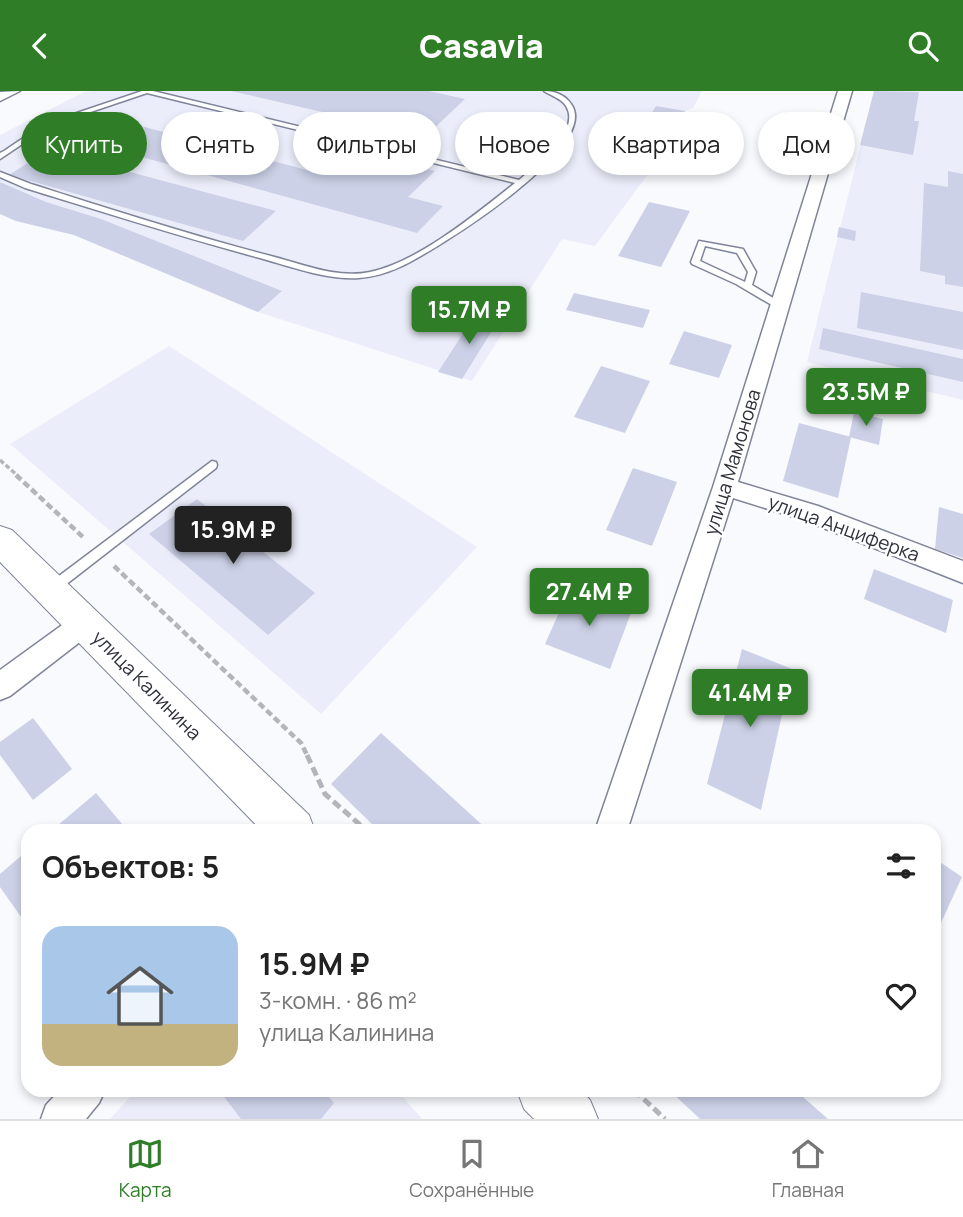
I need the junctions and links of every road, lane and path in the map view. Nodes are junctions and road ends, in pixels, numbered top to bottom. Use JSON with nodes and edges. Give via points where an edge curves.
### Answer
{"nodes":[{"id":1,"x":146,"y":91,"type":"edge"},
{"id":2,"x":547,"y":91,"type":"edge"},
{"id":3,"x":845,"y":91,"type":"edge"},
{"id":4,"x":0,"y":157,"type":"edge"},
{"id":5,"x":0,"y":174,"type":"edge"},
{"id":6,"x":518,"y":182,"type":"junction"},
{"id":7,"x":748,"y":285,"type":"junction"},
{"id":8,"x":780,"y":306,"type":"junction"},
{"id":9,"x":0,"y":460,"type":"edge"},
{"id":10,"x":212,"y":465,"type":"dead end"},
{"id":11,"x":725,"y":487,"type":"junction"},
{"id":12,"x":0,"y":540,"type":"edge"},
{"id":13,"x":99,"y":552,"type":"junction"},
{"id":14,"x":963,"y":572,"type":"edge"},
{"id":15,"x":50,"y":589,"type":"junction"},
{"id":16,"x":85,"y":623,"type":"junction"},
{"id":17,"x":0,"y":687,"type":"edge"},
{"id":18,"x":286,"y":824,"type":"edge"},
{"id":19,"x":359,"y":824,"type":"edge"},
{"id":20,"x":613,"y":824,"type":"edge"},
{"id":21,"x":80,"y":1097,"type":"edge"},
{"id":22,"x":550,"y":1097,"type":"edge"},
{"id":23,"x":641,"y":1097,"type":"edge"},
{"id":24,"x":60,"y":1119,"type":"edge"},
{"id":25,"x":571,"y":1119,"type":"edge"},
{"id":26,"x":664,"y":1119,"type":"edge"}],
"edges":[{"from":1,"to":4,"type":"lane","via":[[53,122]]},
{"from":1,"to":6,"type":"lane"},
{"from":2,"to":6,"type":"lane","via":[[573,107],[570,127],[555,152]]},
{"from":3,"to":8,"type":"street","name":"улица Мамонова"},
{"from":5,"to":6,"type":"lane","via":[[223,246],[341,276],[388,269],[469,221]]},
{"from":7,"to":7,"type":"lane","via":[[695,262],[702,243],[740,251],[752,272]]},
{"from":7,"to":8,"type":"lane"},
{"from":8,"to":11,"type":"street","name":"улица Мамонова"},
{"from":9,"to":13,"type":"path"},
{"from":10,"to":13,"type":"lane"},
{"from":11,"to":14,"type":"street","name":"улица Анциферка","via":[[810,513]]},
{"from":11,"to":20,"type":"street","name":"улица Мамонова"},
{"from":12,"to":15,"type":"main road","name":"улица Калинина"},
{"from":13,"to":15,"type":"lane"},
{"from":13,"to":19,"type":"path","via":[[301,743],[325,794]]},
{"from":15,"to":16,"type":"main road","name":"улица Калинина"},
{"from":16,"to":17,"type":"street"},
{"from":16,"to":18,"type":"main road","name":"улица Калинина"},
{"from":21,"to":24,"type":"street"},
{"from":22,"to":25,"type":"main road"},
{"from":23,"to":26,"type":"path"}]}
